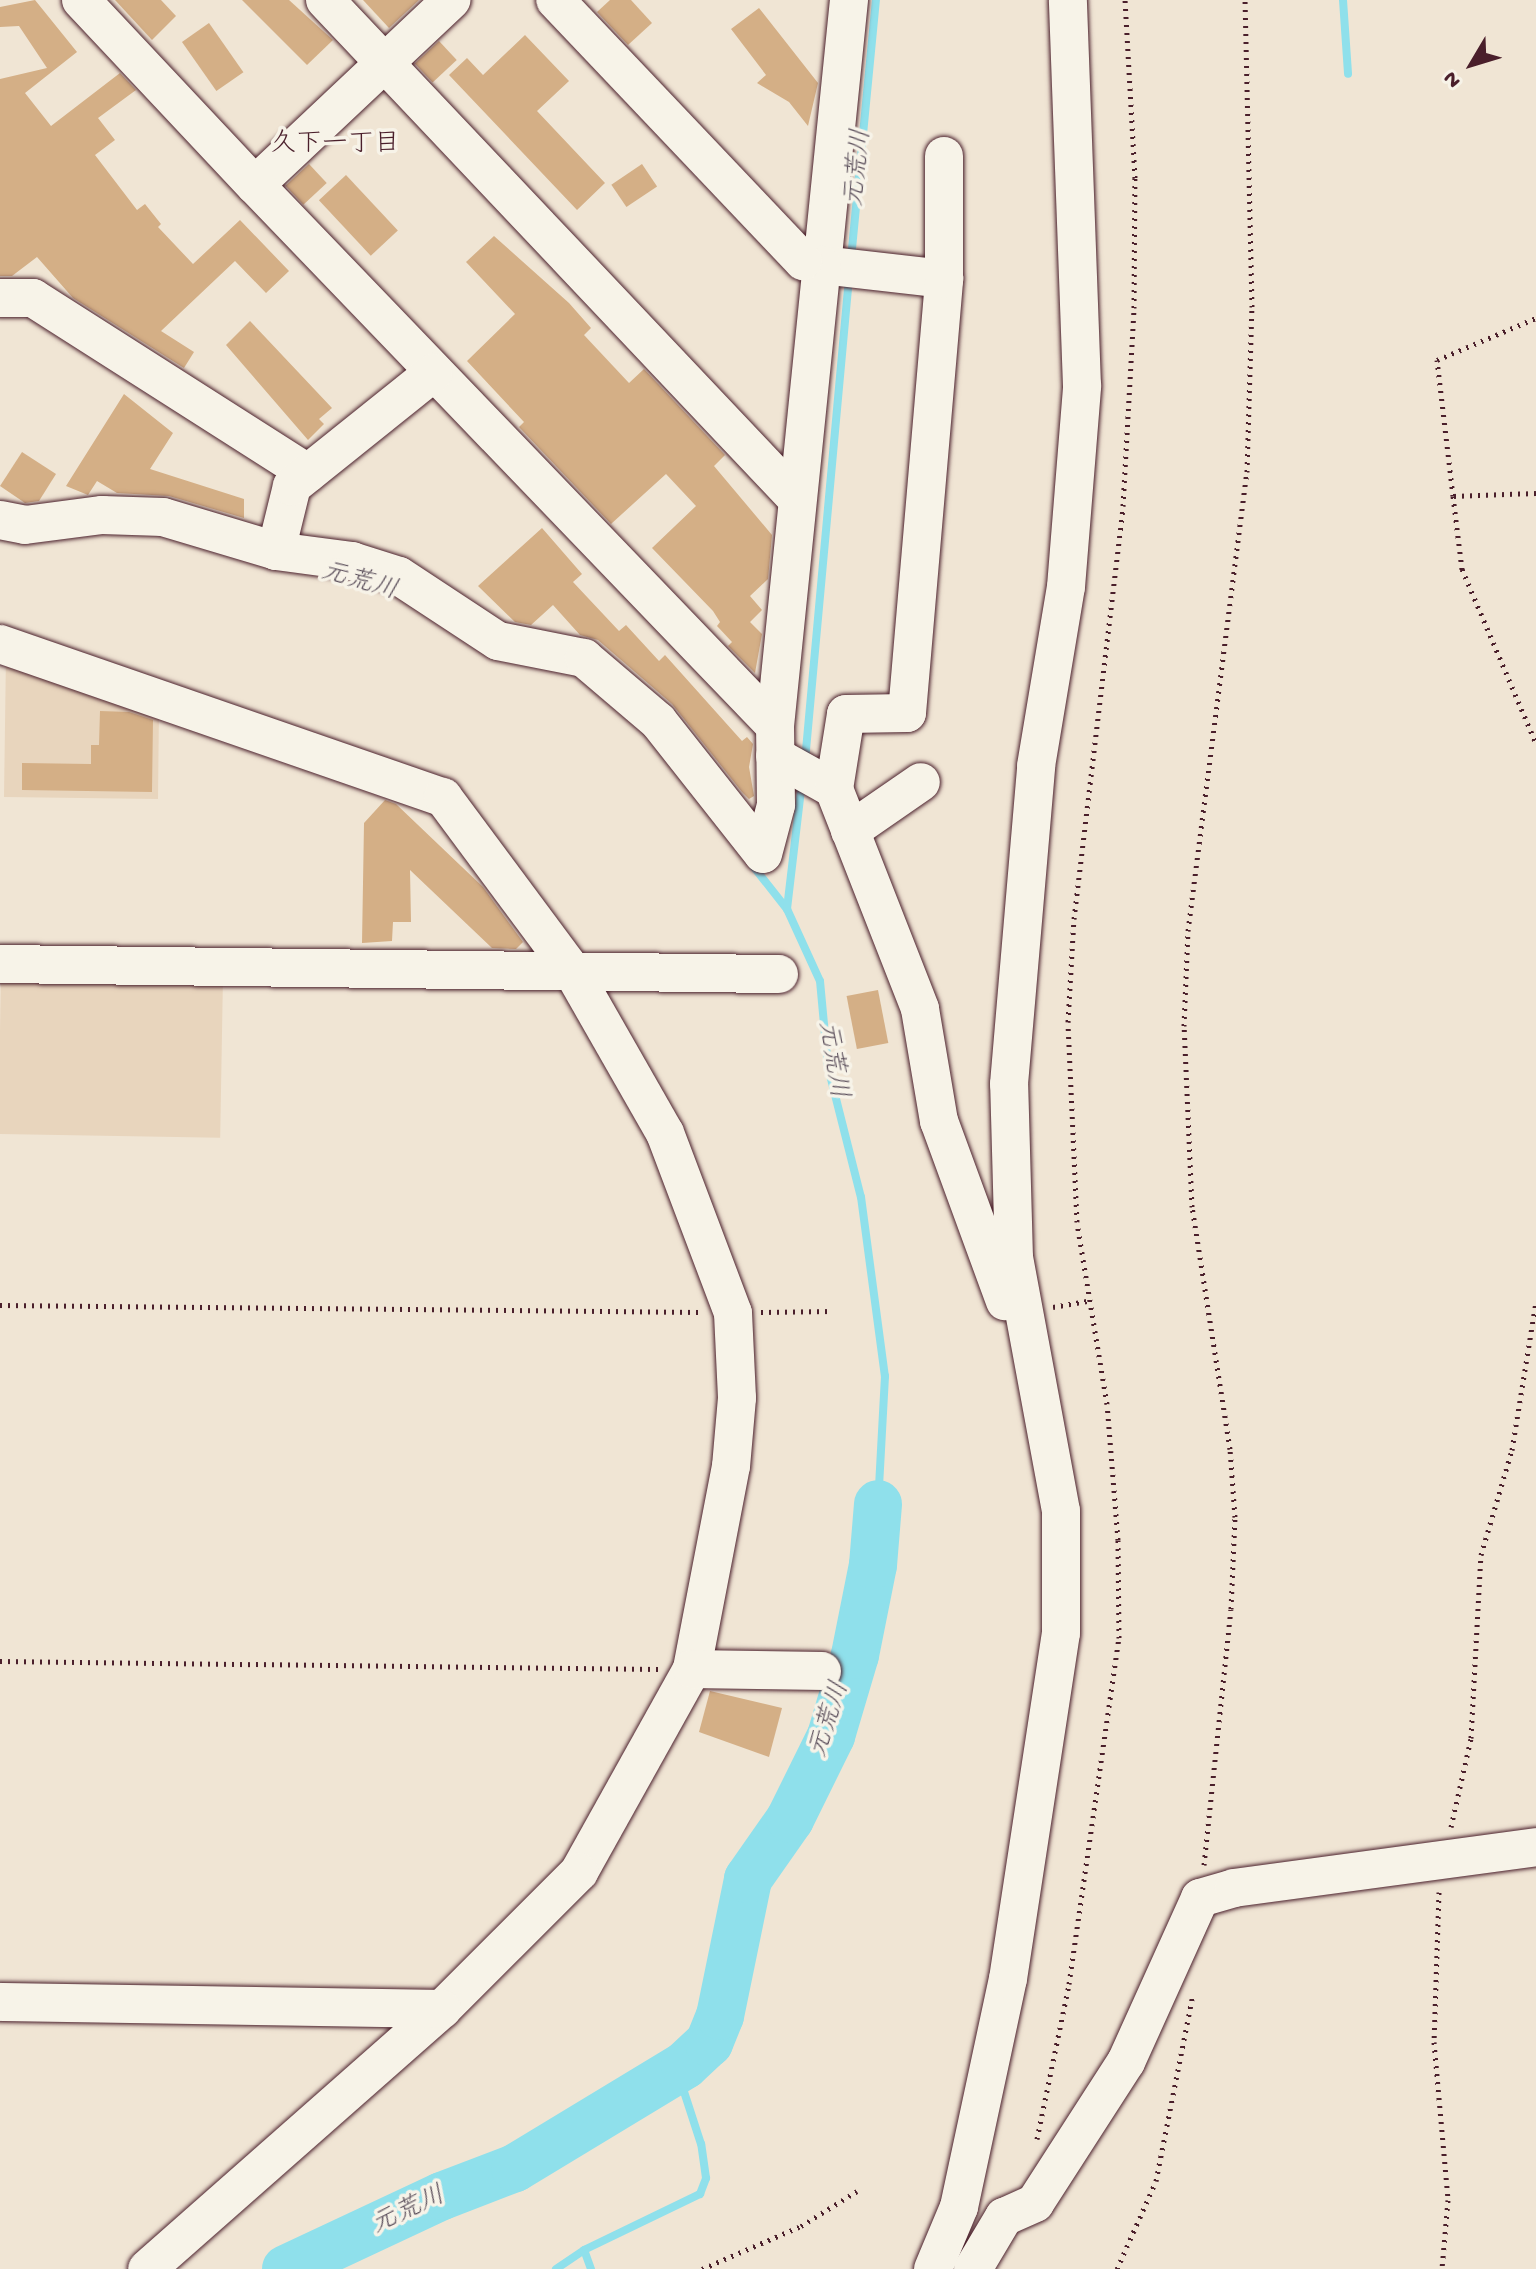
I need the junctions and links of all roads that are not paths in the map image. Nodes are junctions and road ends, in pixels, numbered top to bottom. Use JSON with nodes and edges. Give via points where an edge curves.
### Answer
{"nodes":[{"id":1,"x":81,"y":0,"type":"edge"},
{"id":2,"x":325,"y":0,"type":"edge"},
{"id":3,"x":451,"y":0,"type":"edge"},
{"id":4,"x":555,"y":0,"type":"edge"},
{"id":5,"x":1068,"y":0,"type":"edge"},
{"id":6,"x":839,"y":8,"type":"edge"},
{"id":7,"x":385,"y":63,"type":"junction"},
{"id":8,"x":944,"y":156,"type":"dead end"},
{"id":9,"x":255,"y":185,"type":"junction"},
{"id":10,"x":842,"y":268,"type":"junction"},
{"id":11,"x":944,"y":279,"type":"junction"},
{"id":12,"x":0,"y":298,"type":"edge"},
{"id":13,"x":433,"y":373,"type":"junction"},
{"id":14,"x":308,"y":473,"type":"junction"},
{"id":15,"x":795,"y":497,"type":"junction"},
{"id":16,"x":0,"y":520,"type":"edge"},
{"id":17,"x":276,"y":551,"type":"junction"},
{"id":18,"x":0,"y":644,"type":"edge"},
{"id":19,"x":780,"y":748,"type":"junction"},
{"id":20,"x":921,"y":782,"type":"dead end"},
{"id":21,"x":830,"y":785,"type":"junction"},
{"id":22,"x":850,"y":831,"type":"junction"},
{"id":23,"x":0,"y":964,"type":"edge"},
{"id":24,"x":573,"y":972,"type":"junction"},
{"id":25,"x":779,"y":974,"type":"dead end"},
{"id":26,"x":1027,"y":1331,"type":"junction"},
{"id":27,"x":692,"y":1669,"type":"junction"},
{"id":28,"x":822,"y":1671,"type":"dead end"},
{"id":29,"x":1536,"y":1847,"type":"edge"},
{"id":30,"x":0,"y":2002,"type":"edge"},
{"id":31,"x":442,"y":2009,"type":"junction"},
{"id":32,"x":147,"y":2269,"type":"edge"},
{"id":33,"x":933,"y":2269,"type":"edge"},
{"id":34,"x":973,"y":2269,"type":"edge"}],
"edges":[{"from":1,"to":9,"type":"street"},
{"from":2,"to":7,"type":"street"},
{"from":3,"to":7,"type":"street"},
{"from":4,"to":10,"type":"street","via":[[803,261]]},
{"from":5,"to":26,"type":"street","via":[[1082,386],[1066,587],[1036,766],[1009,1084],[1014,1258]]},
{"from":6,"to":10,"type":"street"},
{"from":7,"to":9,"type":"street"},
{"from":7,"to":15,"type":"street"},
{"from":8,"to":11,"type":"street"},
{"from":9,"to":13,"type":"street"},
{"from":10,"to":11,"type":"street"},
{"from":10,"to":15,"type":"street"},
{"from":11,"to":21,"type":"street","via":[[907,713],[846,714]]},
{"from":12,"to":14,"type":"street","via":[[33,298]]},
{"from":13,"to":14,"type":"street"},
{"from":13,"to":19,"type":"street"},
{"from":14,"to":17,"type":"street","via":[[292,486]]},
{"from":15,"to":19,"type":"street"},
{"from":16,"to":17,"type":"street","via":[[25,525],[102,515],[163,517]]},
{"from":17,"to":19,"type":"street","via":[[352,561],[399,576],[498,641],[584,658],[658,721],[763,854],[776,805]]},
{"from":18,"to":24,"type":"street","via":[[443,797]]},
{"from":19,"to":21,"type":"street"},
{"from":20,"to":22,"type":"street"},
{"from":21,"to":22,"type":"street"},
{"from":22,"to":26,"type":"street","via":[[920,1009],[939,1121],[962,1187],[1009,1313]]},
{"from":23,"to":24,"type":"street"},
{"from":24,"to":25,"type":"street"},
{"from":24,"to":27,"type":"street","via":[[665,1133],[733,1313],[737,1398],[731,1466]]},
{"from":26,"to":33,"type":"street","via":[[1061,1511],[1061,1633],[1008,1979],[959,2207]]},
{"from":27,"to":28,"type":"street"},
{"from":27,"to":31,"type":"street","via":[[579,1872]]},
{"from":29,"to":34,"type":"street","via":[[1234,1888],[1200,1898],[1126,2062],[1035,2203],[1004,2217]]},
{"from":30,"to":31,"type":"street"},
{"from":31,"to":32,"type":"street"}]}
